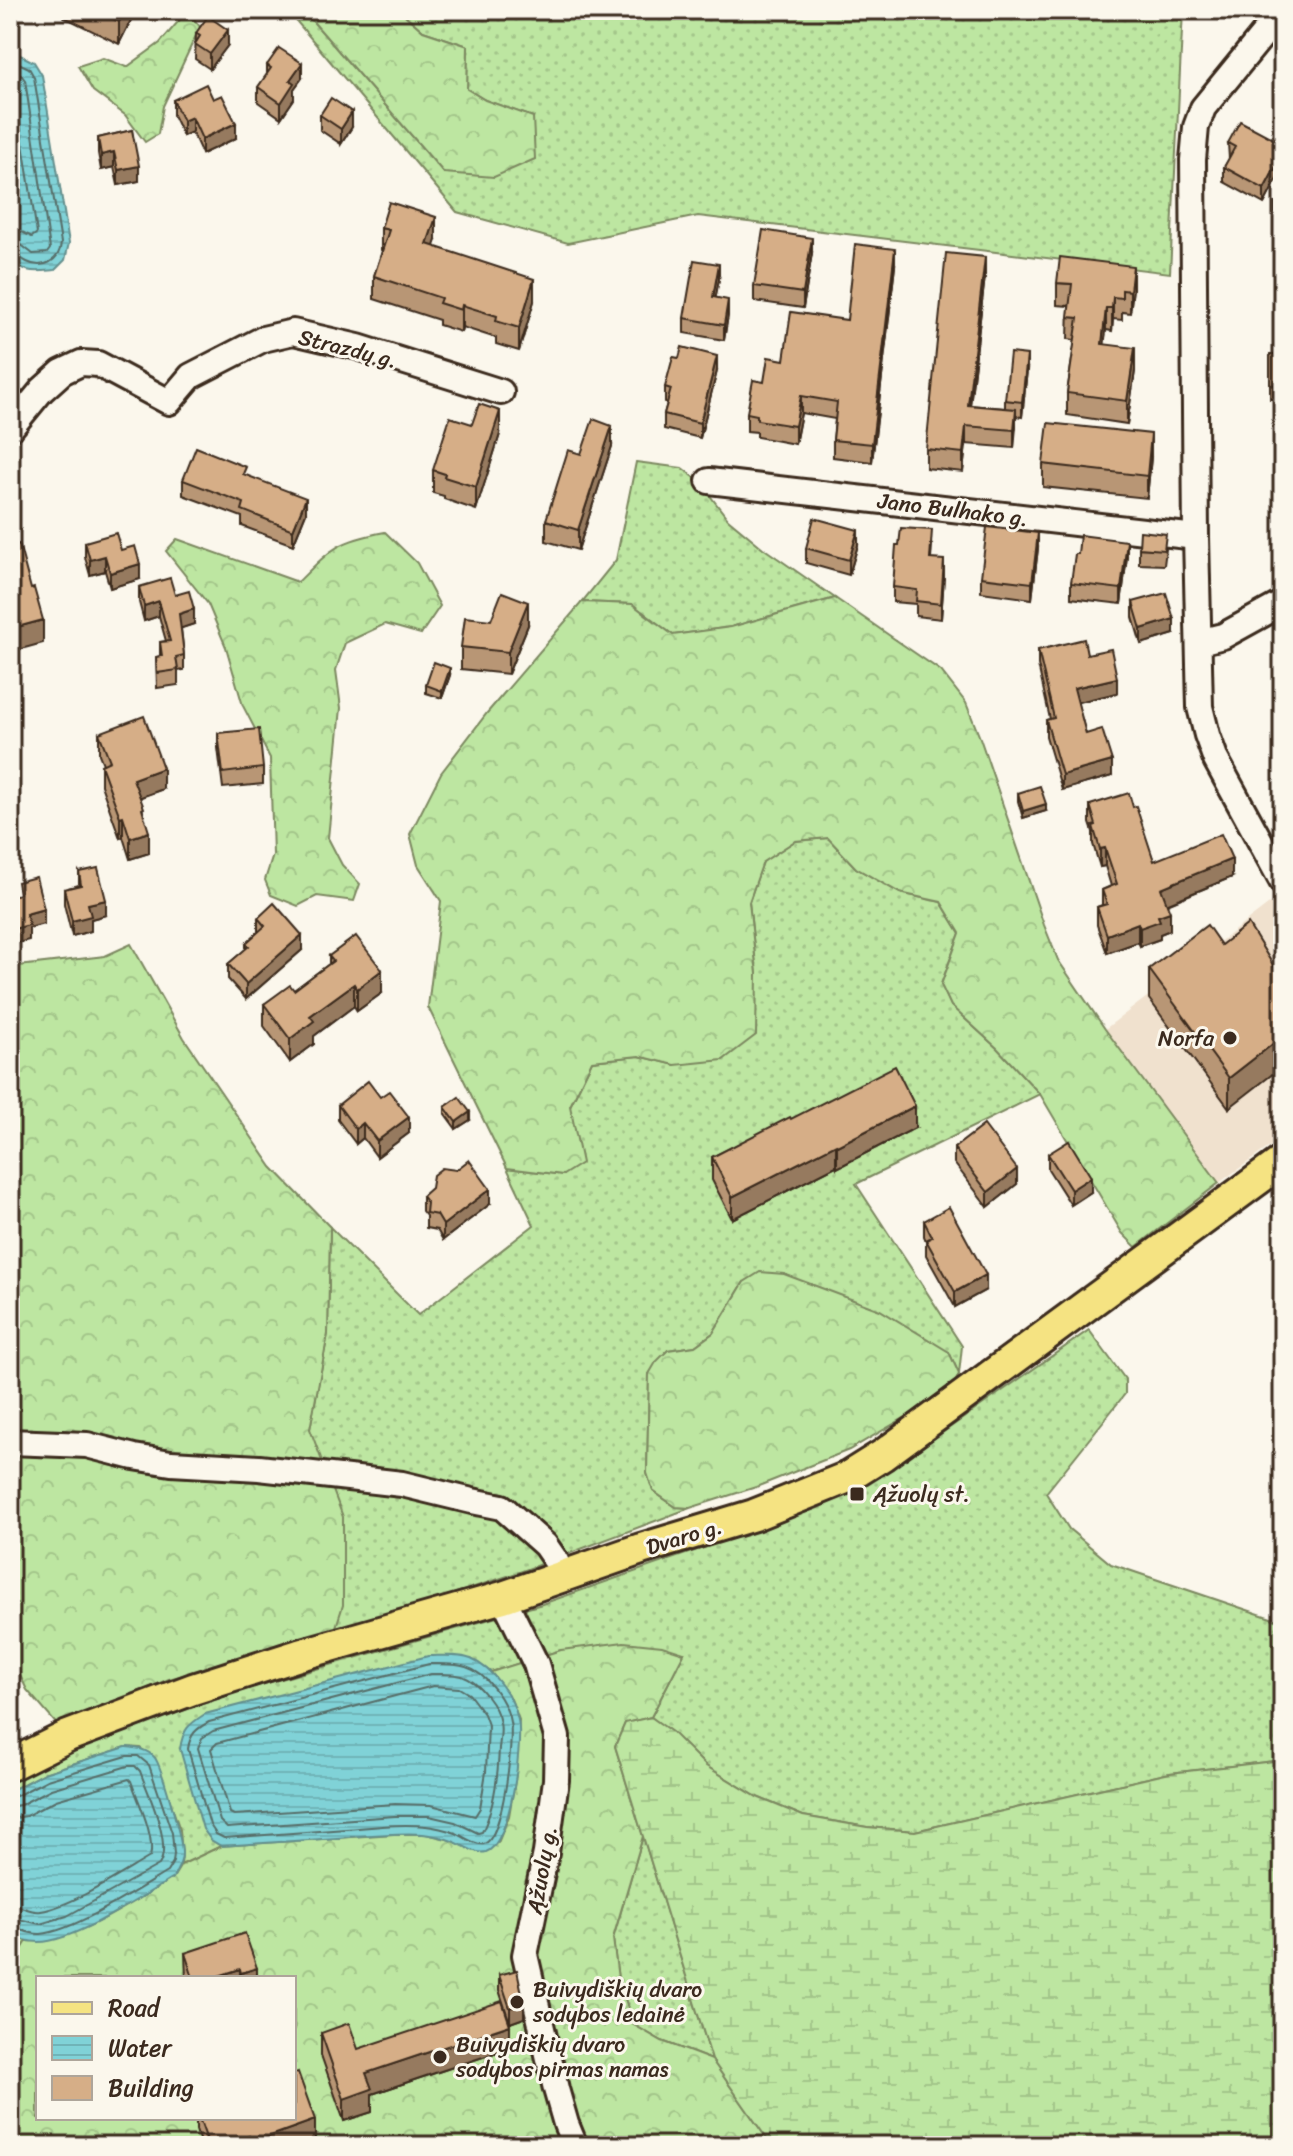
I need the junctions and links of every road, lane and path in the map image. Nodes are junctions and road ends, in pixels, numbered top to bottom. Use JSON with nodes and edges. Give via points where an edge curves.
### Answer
{"nodes":[{"id":1,"x":1283,"y":10,"type":"edge"},
{"id":2,"x":501,"y":392,"type":"dead end"},
{"id":3,"x":10,"y":429,"type":"edge"},
{"id":4,"x":709,"y":481,"type":"dead end"},
{"id":5,"x":1196,"y":537,"type":"junction"},
{"id":6,"x":1283,"y":603,"type":"edge"},
{"id":7,"x":1199,"y":642,"type":"junction"},
{"id":8,"x":1283,"y":883,"type":"edge"},
{"id":9,"x":1283,"y":1161,"type":"edge"},
{"id":10,"x":10,"y":1442,"type":"edge"},
{"id":11,"x":563,"y":1577,"type":"junction"},
{"id":12,"x":503,"y":1597,"type":"junction"},
{"id":13,"x":10,"y":1765,"type":"edge"},
{"id":14,"x":575,"y":2146,"type":"edge"}],
"edges":[{"from":1,"to":5,"type":"street","via":[[1203,108],[1196,127]]},
{"from":2,"to":3,"type":"street","name":"Strazdų g.","via":[[293,332],[263,339],[191,376],[169,402],[98,364],[81,363],[42,390]]},
{"from":4,"to":5,"type":"street","name":"Jano Bulhako g."},
{"from":5,"to":7,"type":"street"},
{"from":6,"to":7,"type":"street","via":[[1223,636]]},
{"from":7,"to":8,"type":"street","via":[[1200,707],[1207,735]]},
{"from":9,"to":11,"type":"main road","name":"Dvaro g.","via":[[848,1477],[754,1515]]},
{"from":10,"to":11,"type":"street","via":[[87,1445],[171,1463],[402,1484],[502,1507],[545,1545]]},
{"from":11,"to":12,"type":"main road","name":"Dvaro g."},
{"from":12,"to":13,"type":"main road","name":"Dvaro g.","via":[[193,1689],[68,1736]]},
{"from":12,"to":14,"type":"street","name":"Ąžuolų g.","via":[[536,1664],[557,1737],[546,1853],[525,1955]]}]}
